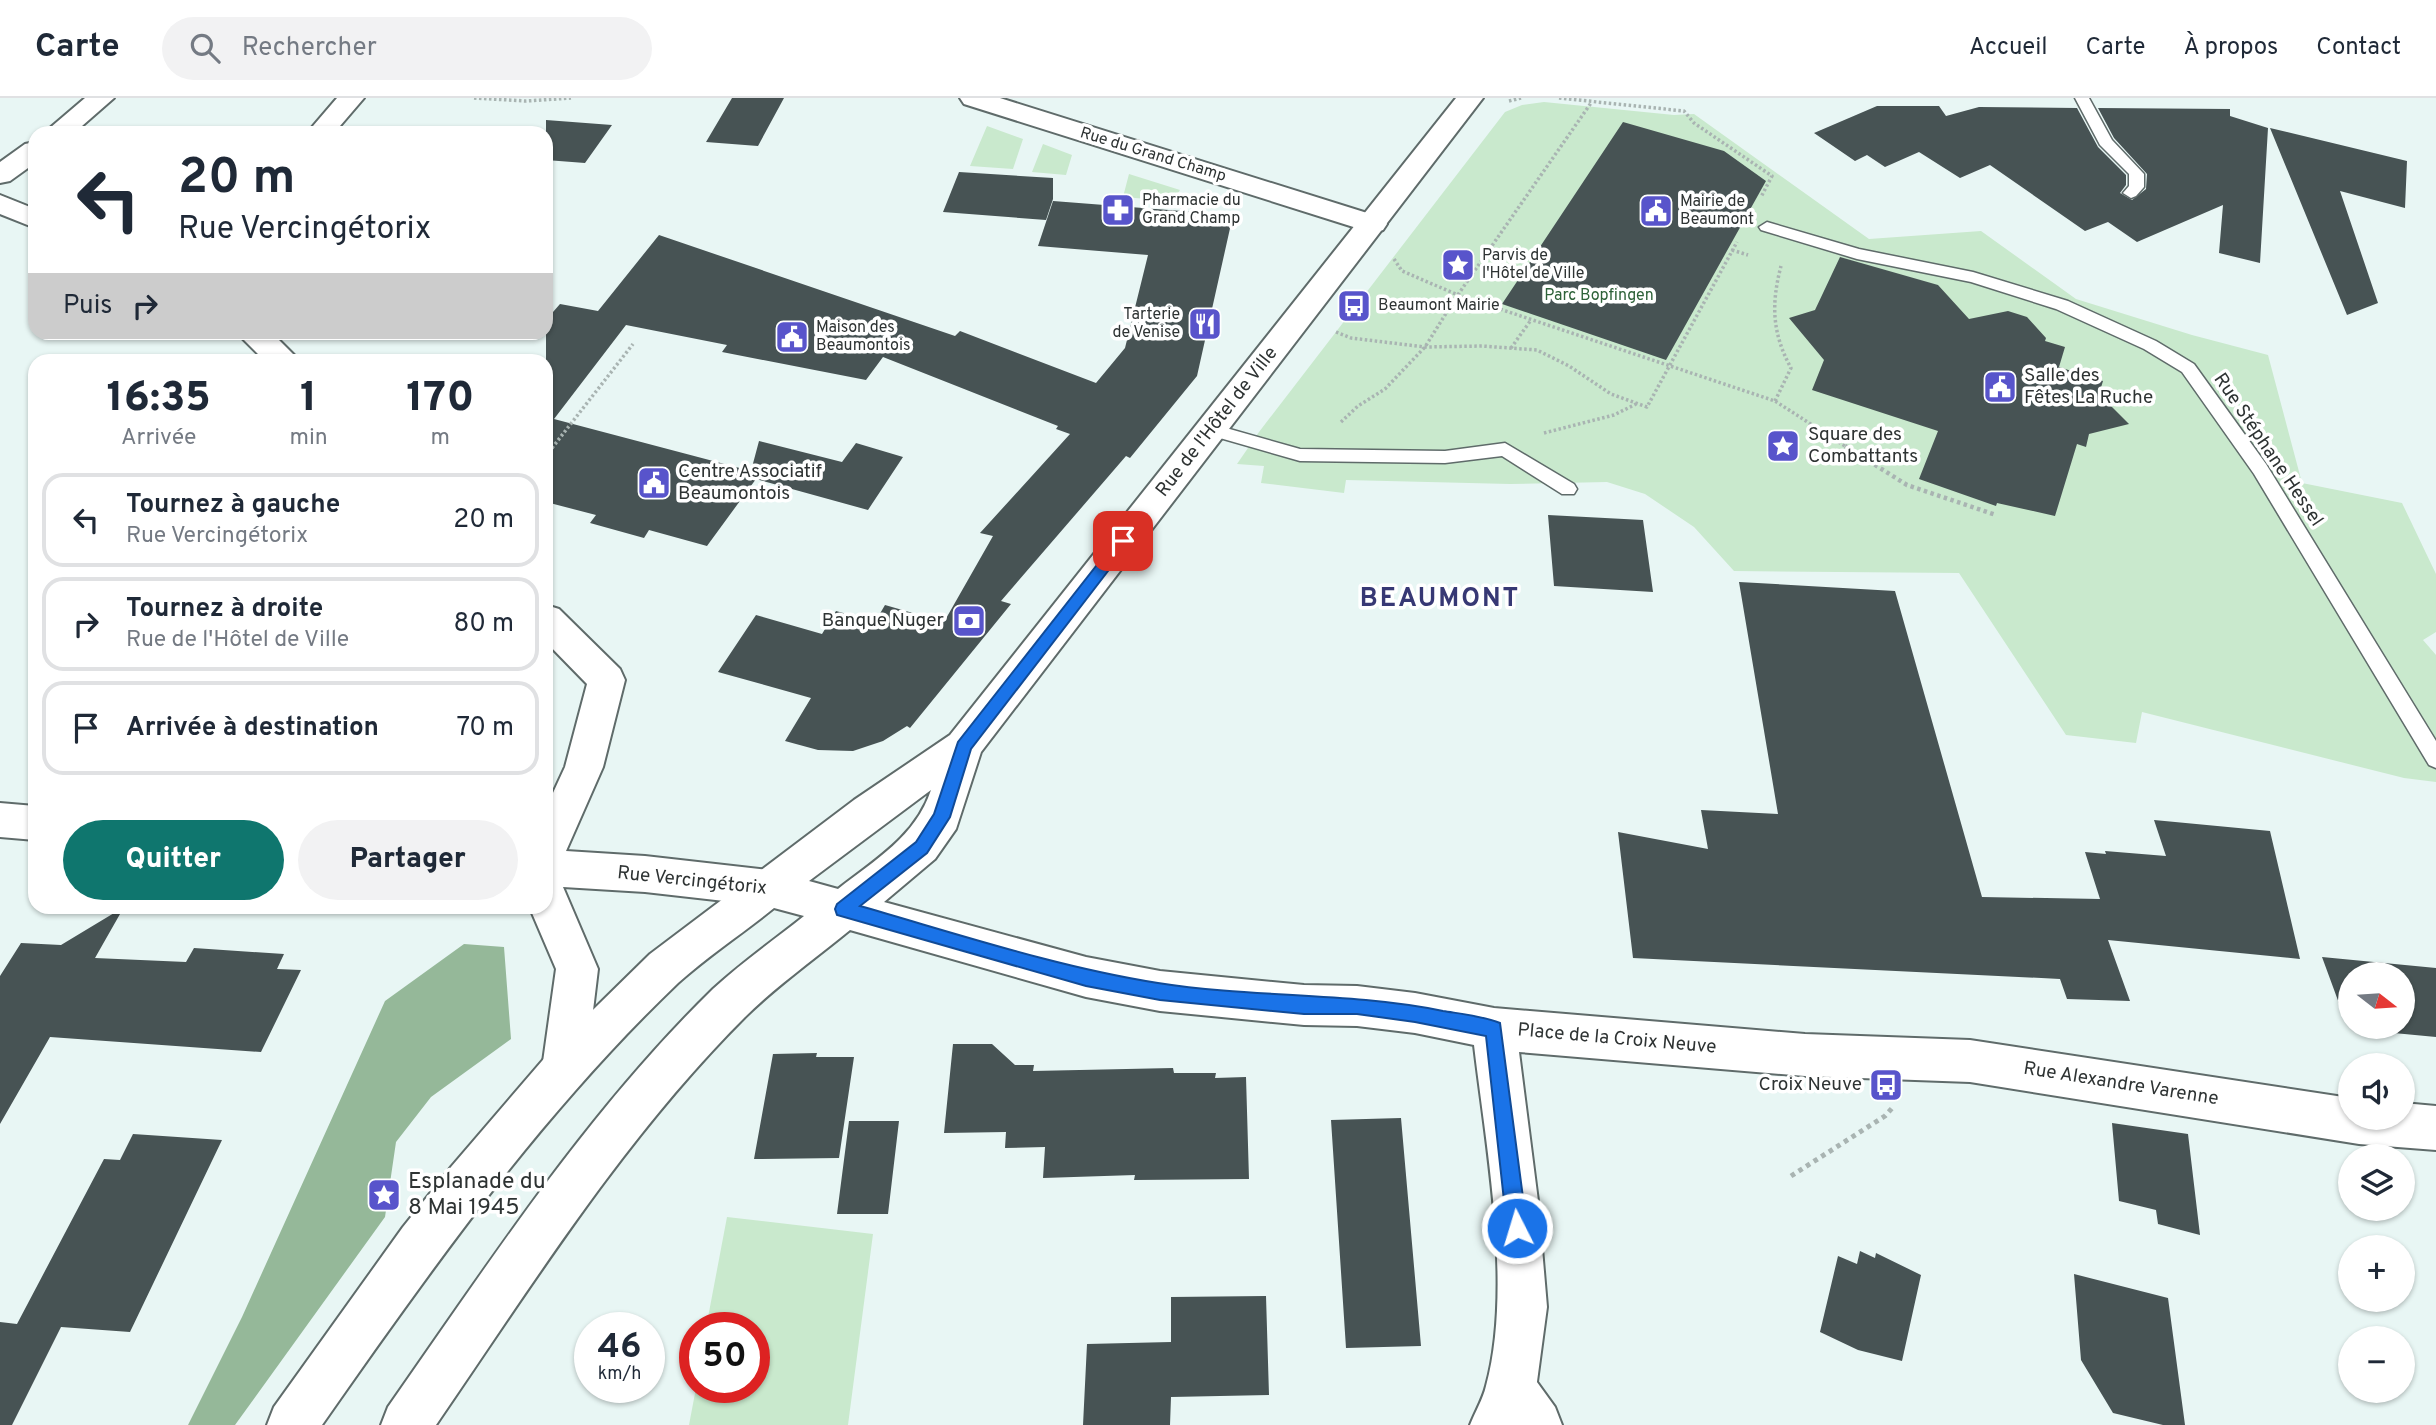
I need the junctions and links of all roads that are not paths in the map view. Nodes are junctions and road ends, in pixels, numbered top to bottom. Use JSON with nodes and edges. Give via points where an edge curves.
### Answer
{"nodes":[{"id":1,"x":101,"y":98,"type":"edge"},
{"id":2,"x":351,"y":98,"type":"edge"},
{"id":3,"x":1470,"y":98,"type":"edge"},
{"id":4,"x":2082,"y":98,"type":"edge"},
{"id":5,"x":977,"y":99,"type":"edge"},
{"id":6,"x":66,"y":126,"type":"edge"},
{"id":7,"x":326,"y":126,"type":"edge"},
{"id":8,"x":28,"y":155,"type":"edge"},
{"id":9,"x":0,"y":175,"type":"edge"},
{"id":10,"x":2131,"y":193,"type":"dead end"},
{"id":11,"x":0,"y":204,"type":"edge"},
{"id":12,"x":28,"y":216,"type":"edge"},
{"id":13,"x":1767,"y":227,"type":"dead end"},
{"id":14,"x":1364,"y":235,"type":"junction"},
{"id":15,"x":260,"y":340,"type":"edge"},
{"id":16,"x":275,"y":354,"type":"edge"},
{"id":17,"x":1212,"y":430,"type":"junction"},
{"id":18,"x":1568,"y":489,"type":"dead end"},
{"id":19,"x":553,"y":627,"type":"edge"},
{"id":20,"x":964,"y":746,"type":"junction"},
{"id":21,"x":2436,"y":759,"type":"edge"},
{"id":22,"x":0,"y":820,"type":"edge"},
{"id":23,"x":28,"y":822,"type":"edge"},
{"id":24,"x":553,"y":835,"type":"edge"},
{"id":25,"x":553,"y":868,"type":"edge"},
{"id":26,"x":768,"y":888,"type":"junction"},
{"id":27,"x":843,"y":909,"type":"junction"},
{"id":28,"x":552,"y":914,"type":"edge"},
{"id":29,"x":1494,"y":1029,"type":"junction"},
{"id":30,"x":1805,"y":1055,"type":"joint"},
{"id":31,"x":564,"y":1069,"type":"junction"},
{"id":32,"x":2436,"y":1128,"type":"edge"},
{"id":33,"x":1514,"y":1413,"type":"edge"},
{"id":34,"x":292,"y":1425,"type":"edge"},
{"id":35,"x":406,"y":1425,"type":"edge"}],
"edges":[{"from":1,"to":6,"type":"main road"},
{"from":2,"to":7,"type":"main road"},
{"from":3,"to":14,"type":"main road","name":"Rue de l'Hôtel de Ville"},
{"from":4,"to":10,"type":"lane","via":[[2109,148],[2133,168],[2139,182]]},
{"from":5,"to":14,"type":"main road","name":"Rue du Grand Champ"},
{"from":8,"to":9,"type":"main road"},
{"from":11,"to":12,"type":"main road"},
{"from":13,"to":21,"type":"lane","name":"Rue Stéphane Hessel","via":[[1857,254],[1973,277],[2062,305],[2150,345],[2188,368],[2260,469]]},
{"from":14,"to":17,"type":"main road","name":"Rue de l'Hôtel de Ville"},
{"from":15,"to":16,"type":"main road"},
{"from":17,"to":18,"type":"lane","via":[[1300,455],[1445,457],[1505,449]]},
{"from":17,"to":20,"type":"main road","name":"Rue de l'Hôtel de Ville"},
{"from":19,"to":24,"type":"main road","via":[[607,680],[583,767]]},
{"from":20,"to":26,"type":"main road","name":"Rue de l'Hôtel de Ville"},
{"from":20,"to":27,"type":"main road","name":"Rue de l'Hôtel de Ville","via":[[942,817],[921,848]]},
{"from":22,"to":23,"type":"main road"},
{"from":25,"to":26,"type":"main road","name":"Rue Vercingétorix"},
{"from":26,"to":27,"type":"main road","name":"Rue Vercingétorix"},
{"from":26,"to":31,"type":"main road","via":[[665,968]]},
{"from":27,"to":29,"type":"main road","name":"Rue Vercingétorix","via":[[1086,977],[1160,991],[1357,1006]]},
{"from":27,"to":35,"type":"main road","via":[[730,1002],[627,1116],[507,1276]]},
{"from":28,"to":31,"type":"main road","via":[[577,969]]},
{"from":29,"to":30,"type":"main road","name":"Place de la Croix Neuve"},
{"from":29,"to":33,"type":"main road","name":"Place de la Croix Neuve","via":[[1523,1307]]},
{"from":30,"to":32,"type":"main road","name":"Rue Alexandre Varenne","via":[[1970,1062],[2359,1122]]},
{"from":31,"to":34,"type":"main road","via":[[419,1244]]}]}
